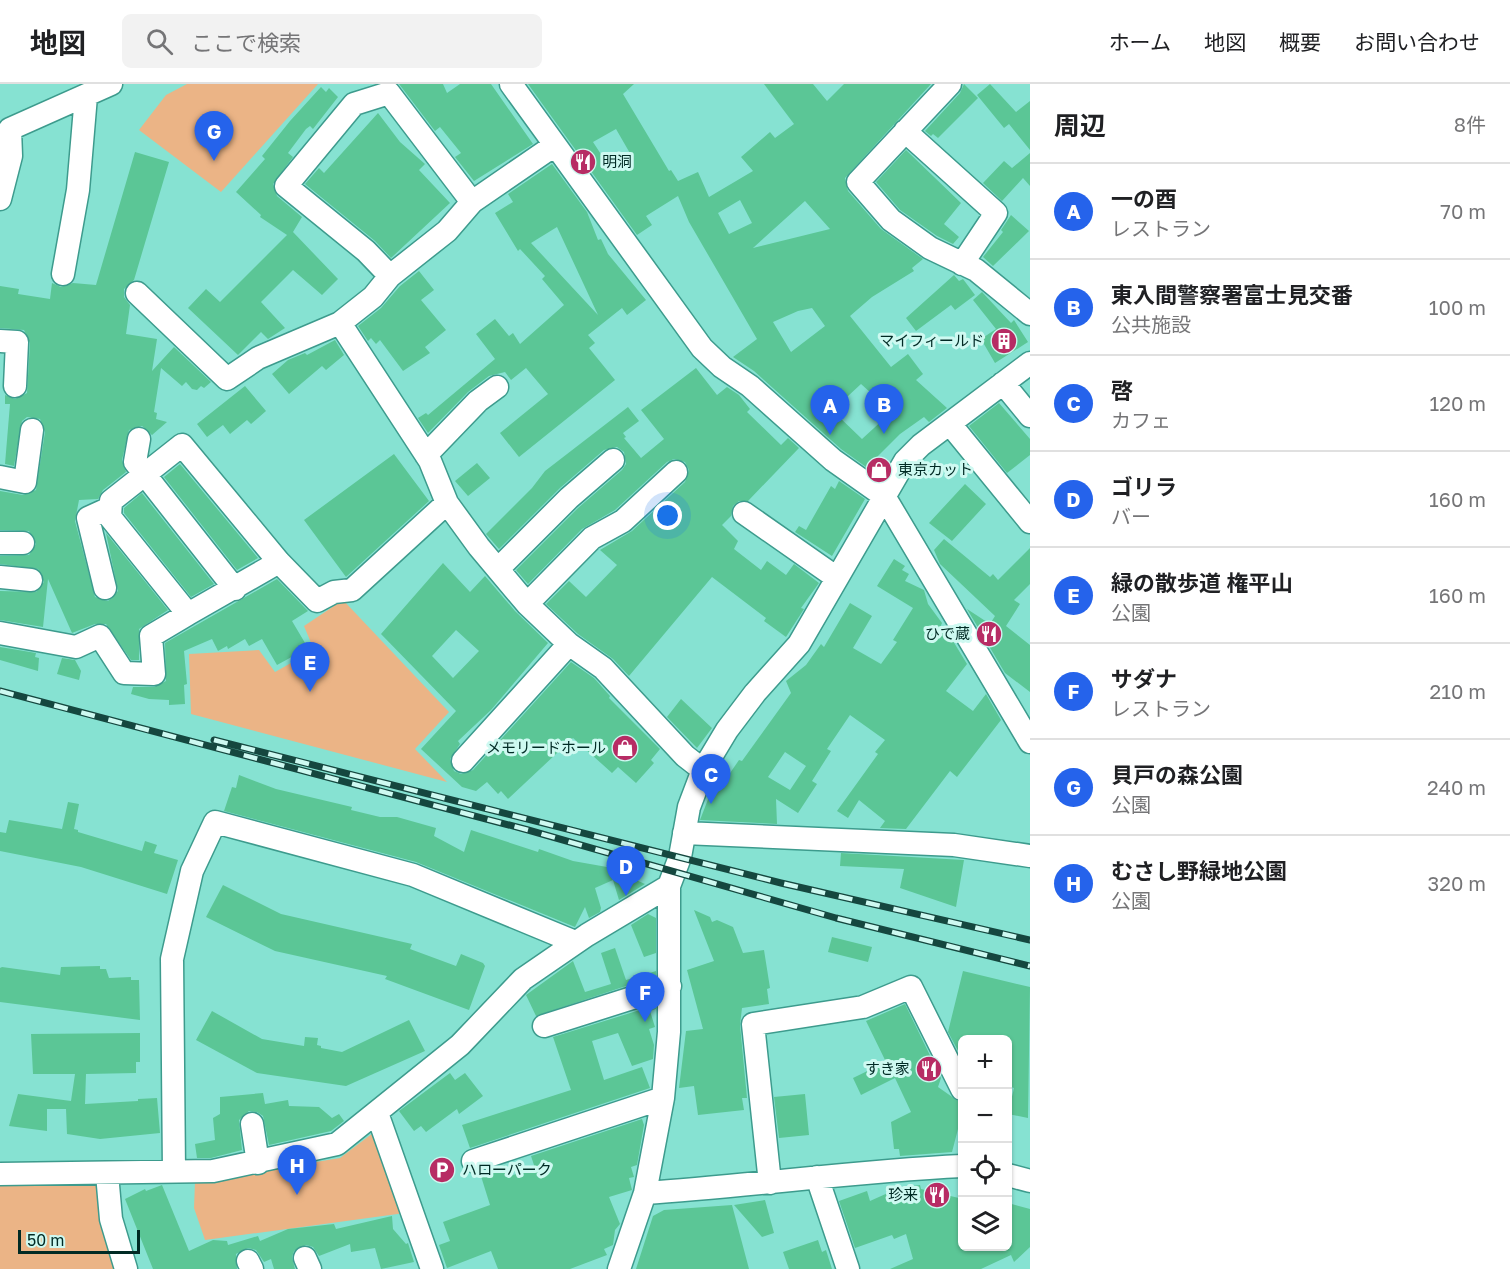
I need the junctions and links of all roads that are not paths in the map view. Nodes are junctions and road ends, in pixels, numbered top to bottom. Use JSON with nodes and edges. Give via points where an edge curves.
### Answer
{"nodes":[{"id":1,"x":111,"y":84,"type":"edge"},
{"id":2,"x":512,"y":84,"type":"edge"},
{"id":3,"x":950,"y":84,"type":"edge"},
{"id":4,"x":77,"y":94,"type":"edge"},
{"id":5,"x":905,"y":131,"type":"junction"},
{"id":6,"x":555,"y":145,"type":"junction"},
{"id":7,"x":0,"y":199,"type":"edge"},
{"id":8,"x":472,"y":202,"type":"junction"},
{"id":9,"x":962,"y":264,"type":"junction"},
{"id":10,"x":62,"y":274,"type":"dead end"},
{"id":11,"x":390,"y":276,"type":"junction"},
{"id":12,"x":137,"y":293,"type":"dead end"},
{"id":13,"x":1030,"y":314,"type":"edge"},
{"id":14,"x":340,"y":323,"type":"junction"},
{"id":15,"x":0,"y":340,"type":"edge"},
{"id":16,"x":1030,"y":363,"type":"edge"},
{"id":17,"x":1003,"y":383,"type":"junction"},
{"id":18,"x":15,"y":386,"type":"dead end"},
{"id":19,"x":497,"y":387,"type":"dead end"},
{"id":20,"x":1030,"y":416,"type":"edge"},
{"id":21,"x":950,"y":424,"type":"junction"},
{"id":22,"x":32,"y":430,"type":"dead end"},
{"id":23,"x":140,"y":439,"type":"dead end"},
{"id":24,"x":426,"y":455,"type":"junction"},
{"id":25,"x":613,"y":460,"type":"dead end"},
{"id":26,"x":676,"y":472,"type":"dead end"},
{"id":27,"x":144,"y":474,"type":"junction"},
{"id":28,"x":0,"y":477,"type":"edge"},
{"id":29,"x":884,"y":496,"type":"junction"},
{"id":30,"x":447,"y":503,"type":"junction"},
{"id":31,"x":110,"y":508,"type":"junction"},
{"id":32,"x":744,"y":513,"type":"dead end"},
{"id":33,"x":1030,"y":522,"type":"edge"},
{"id":34,"x":0,"y":543,"type":"edge"},
{"id":35,"x":23,"y":543,"type":"dead end"},
{"id":36,"x":279,"y":562,"type":"junction"},
{"id":37,"x":498,"y":570,"type":"junction"},
{"id":38,"x":0,"y":577,"type":"edge"},
{"id":39,"x":837,"y":578,"type":"junction"},
{"id":40,"x":31,"y":580,"type":"dead end"},
{"id":41,"x":105,"y":588,"type":"dead end"},
{"id":42,"x":236,"y":589,"type":"junction"},
{"id":43,"x":527,"y":604,"type":"junction"},
{"id":44,"x":188,"y":614,"type":"junction"},
{"id":45,"x":0,"y":633,"type":"edge"},
{"id":46,"x":569,"y":644,"type":"junction"},
{"id":47,"x":1030,"y":742,"type":"edge"},
{"id":48,"x":463,"y":761,"type":"dead end"},
{"id":49,"x":703,"y":770,"type":"junction"},
{"id":50,"x":684,"y":833,"type":"junction"},
{"id":51,"x":1030,"y":856,"type":"edge"},
{"id":52,"x":669,"y":886,"type":"junction"},
{"id":53,"x":575,"y":942,"type":"junction"},
{"id":54,"x":670,"y":986,"type":"junction"},
{"id":55,"x":544,"y":1026,"type":"dead end"},
{"id":56,"x":958,"y":1079,"type":"edge"},
{"id":57,"x":663,"y":1098,"type":"junction"},
{"id":58,"x":377,"y":1113,"type":"junction"},
{"id":59,"x":252,"y":1124,"type":"dead end"},
{"id":60,"x":473,"y":1161,"type":"dead end"},
{"id":61,"x":258,"y":1163,"type":"junction"},
{"id":62,"x":958,"y":1167,"type":"edge"},
{"id":63,"x":174,"y":1171,"type":"junction"},
{"id":64,"x":0,"y":1174,"type":"edge"},
{"id":65,"x":107,"y":1174,"type":"junction"},
{"id":66,"x":1012,"y":1176,"type":"edge"},
{"id":67,"x":817,"y":1177,"type":"junction"},
{"id":68,"x":1030,"y":1180,"type":"edge"},
{"id":69,"x":770,"y":1184,"type":"junction"},
{"id":70,"x":645,"y":1193,"type":"junction"},
{"id":71,"x":126,"y":1269,"type":"edge"},
{"id":72,"x":432,"y":1269,"type":"edge"},
{"id":73,"x":618,"y":1269,"type":"edge"},
{"id":74,"x":848,"y":1269,"type":"edge"}],
"edges":[{"from":1,"to":4,"type":"street"},
{"from":2,"to":6,"type":"street"},
{"from":3,"to":5,"type":"street"},
{"from":4,"to":7,"type":"street","via":[[10,129],[11,156]]},
{"from":4,"to":10,"type":"street","via":[[78,190]]},
{"from":5,"to":9,"type":"street","via":[[996,213]]},
{"from":5,"to":9,"type":"street","via":[[858,182],[891,220],[930,248]]},
{"from":6,"to":8,"type":"street"},
{"from":6,"to":29,"type":"street","via":[[702,348],[833,460]]},
{"from":8,"to":11,"type":"street","via":[[447,231]]},
{"from":8,"to":11,"type":"street","via":[[389,93],[354,104],[286,186],[366,251]]},
{"from":9,"to":13,"type":"street","via":[[992,282]]},
{"from":11,"to":14,"type":"street","via":[[373,297]]},
{"from":12,"to":14,"type":"street","via":[[227,379],[258,358]]},
{"from":14,"to":24,"type":"street"},
{"from":15,"to":18,"type":"street","via":[[17,342]]},
{"from":16,"to":17,"type":"street"},
{"from":17,"to":20,"type":"street"},
{"from":17,"to":21,"type":"street"},
{"from":19,"to":24,"type":"street","via":[[478,401]]},
{"from":21,"to":29,"type":"street","via":[[905,461]]},
{"from":21,"to":33,"type":"street"},
{"from":22,"to":28,"type":"street","via":[[25,482]]},
{"from":23,"to":27,"type":"street","via":[[135,462]]},
{"from":24,"to":30,"type":"street"},
{"from":25,"to":37,"type":"street"},
{"from":26,"to":43,"type":"street","via":[[623,521],[592,538]]},
{"from":27,"to":31,"type":"street","via":[[111,501]]},
{"from":27,"to":36,"type":"street","via":[[182,445]]},
{"from":27,"to":42,"type":"street"},
{"from":29,"to":39,"type":"street"},
{"from":29,"to":47,"type":"street"},
{"from":30,"to":36,"type":"street","via":[[352,590],[334,592],[317,601]]},
{"from":30,"to":37,"type":"street"},
{"from":31,"to":41,"type":"street","via":[[88,518]]},
{"from":31,"to":44,"type":"street","via":[[110,517]]},
{"from":32,"to":39,"type":"street"},
{"from":34,"to":35,"type":"street"},
{"from":36,"to":42,"type":"street"},
{"from":37,"to":43,"type":"street"},
{"from":38,"to":40,"type":"street"},
{"from":39,"to":49,"type":"street","via":[[799,644],[755,693]]},
{"from":42,"to":44,"type":"street"},
{"from":43,"to":46,"type":"street"},
{"from":44,"to":45,"type":"street","via":[[151,636],[154,674],[124,673],[100,636],[76,647]]},
{"from":46,"to":48,"type":"street"},
{"from":46,"to":49,"type":"street","via":[[603,668],[685,756]]},
{"from":49,"to":50,"type":"street"},
{"from":50,"to":51,"type":"street","via":[[954,844]]},
{"from":50,"to":52,"type":"street"},
{"from":52,"to":53,"type":"street"},
{"from":52,"to":54,"type":"street"},
{"from":53,"to":58,"type":"street","via":[[524,978],[460,1045]]},
{"from":53,"to":63,"type":"street","via":[[413,875],[215,822],[192,871],[172,959]]},
{"from":54,"to":55,"type":"street"},
{"from":54,"to":57,"type":"street"},
{"from":56,"to":69,"type":"street","via":[[912,987],[862,1007],[753,1024]]},
{"from":57,"to":60,"type":"street"},
{"from":57,"to":70,"type":"street"},
{"from":58,"to":61,"type":"street","via":[[336,1144]]},
{"from":58,"to":72,"type":"street"},
{"from":59,"to":61,"type":"street"},
{"from":61,"to":63,"type":"street","via":[[213,1171]]},
{"from":62,"to":67,"type":"street"},
{"from":63,"to":65,"type":"street"},
{"from":64,"to":65,"type":"street"},
{"from":65,"to":71,"type":"street","via":[[111,1219]]},
{"from":66,"to":68,"type":"street"},
{"from":67,"to":69,"type":"street"},
{"from":67,"to":74,"type":"street"},
{"from":69,"to":70,"type":"street"},
{"from":70,"to":73,"type":"street"}]}
